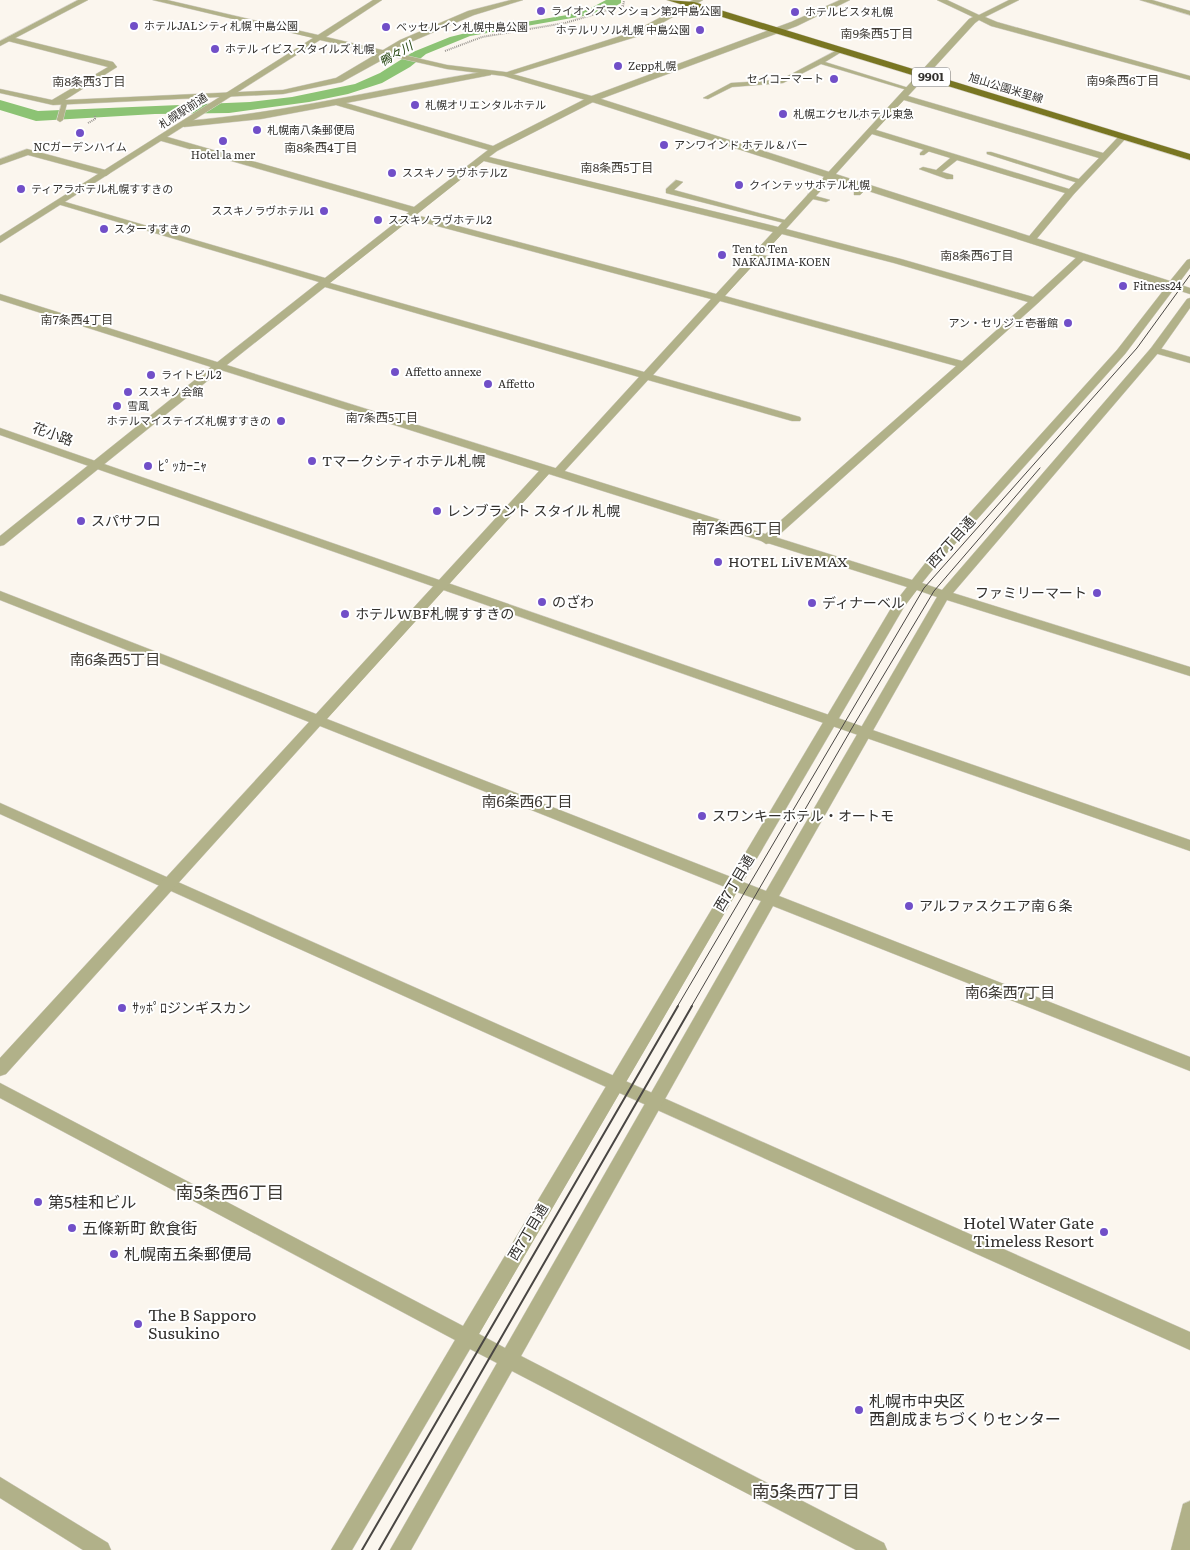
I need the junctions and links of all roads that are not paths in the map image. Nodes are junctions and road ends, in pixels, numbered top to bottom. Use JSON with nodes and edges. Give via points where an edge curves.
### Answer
{"nodes":[{"id":1,"x":84,"y":0,"type":"edge"},
{"id":2,"x":157,"y":0,"type":"edge"},
{"id":3,"x":378,"y":0,"type":"edge"},
{"id":4,"x":519,"y":0,"type":"edge"},
{"id":5,"x":670,"y":0,"type":"edge"},
{"id":6,"x":699,"y":0,"type":"edge"},
{"id":7,"x":846,"y":0,"type":"edge"},
{"id":8,"x":941,"y":0,"type":"edge"},
{"id":9,"x":1144,"y":0,"type":"edge"},
{"id":10,"x":1010,"y":1,"type":"edge"},
{"id":11,"x":691,"y":4,"type":"junction"},
{"id":12,"x":1190,"y":12,"type":"edge"},
{"id":13,"x":980,"y":18,"type":"junction"},
{"id":14,"x":778,"y":30,"type":"junction"},
{"id":15,"x":319,"y":38,"type":"junction"},
{"id":16,"x":11,"y":39,"type":"junction"},
{"id":17,"x":0,"y":44,"type":"edge"},
{"id":18,"x":841,"y":50,"type":"junction"},
{"id":19,"x":387,"y":53,"type":"junction"},
{"id":20,"x":820,"y":62,"type":"junction"},
{"id":21,"x":488,"y":73,"type":"junction"},
{"id":22,"x":505,"y":74,"type":"junction"},
{"id":23,"x":922,"y":75,"type":"junction"},
{"id":24,"x":1190,"y":78,"type":"edge"},
{"id":25,"x":910,"y":89,"type":"junction"},
{"id":26,"x":0,"y":91,"type":"edge"},
{"id":27,"x":230,"y":94,"type":"junction"},
{"id":28,"x":902,"y":97,"type":"junction"},
{"id":29,"x":706,"y":98,"type":"dead end"},
{"id":30,"x":592,"y":99,"type":"junction"},
{"id":31,"x":336,"y":102,"type":"junction"},
{"id":32,"x":54,"y":103,"type":"junction"},
{"id":33,"x":63,"y":106,"type":"junction"},
{"id":34,"x":60,"y":120,"type":"dead end"},
{"id":35,"x":184,"y":124,"type":"junction"},
{"id":36,"x":870,"y":131,"type":"junction"},
{"id":37,"x":1124,"y":136,"type":"junction"},
{"id":38,"x":161,"y":138,"type":"junction"},
{"id":39,"x":494,"y":149,"type":"junction"},
{"id":40,"x":989,"y":153,"type":"dead end"},
{"id":41,"x":1103,"y":156,"type":"junction"},
{"id":42,"x":1190,"y":156,"type":"edge"},
{"id":43,"x":482,"y":158,"type":"junction"},
{"id":44,"x":957,"y":158,"type":"junction"},
{"id":45,"x":0,"y":162,"type":"edge"},
{"id":46,"x":923,"y":169,"type":"dead end"},
{"id":47,"x":106,"y":173,"type":"junction"},
{"id":48,"x":937,"y":173,"type":"junction"},
{"id":49,"x":830,"y":176,"type":"junction"},
{"id":50,"x":950,"y":177,"type":"dead end"},
{"id":51,"x":1081,"y":181,"type":"junction"},
{"id":52,"x":679,"y":182,"type":"dead end"},
{"id":53,"x":1071,"y":192,"type":"junction"},
{"id":54,"x":811,"y":196,"type":"junction"},
{"id":55,"x":826,"y":200,"type":"dead end"},
{"id":56,"x":59,"y":203,"type":"junction"},
{"id":57,"x":414,"y":213,"type":"junction"},
{"id":58,"x":788,"y":222,"type":"junction"},
{"id":59,"x":780,"y":230,"type":"junction"},
{"id":60,"x":0,"y":240,"type":"edge"},
{"id":61,"x":1031,"y":240,"type":"junction"},
{"id":62,"x":756,"y":256,"type":"junction"},
{"id":63,"x":1082,"y":257,"type":"junction"},
{"id":64,"x":768,"y":258,"type":"dead end"},
{"id":65,"x":1190,"y":262,"type":"edge"},
{"id":66,"x":324,"y":282,"type":"junction"},
{"id":67,"x":1173,"y":286,"type":"junction"},
{"id":68,"x":1190,"y":291,"type":"edge"},
{"id":69,"x":0,"y":297,"type":"edge"},
{"id":70,"x":718,"y":298,"type":"junction"},
{"id":71,"x":1035,"y":301,"type":"junction"},
{"id":72,"x":1190,"y":301,"type":"edge"},
{"id":73,"x":1155,"y":350,"type":"junction"},
{"id":74,"x":1190,"y":360,"type":"edge"},
{"id":75,"x":962,"y":364,"type":"junction"},
{"id":76,"x":219,"y":366,"type":"junction"},
{"id":77,"x":646,"y":376,"type":"junction"},
{"id":78,"x":796,"y":419,"type":"dead end"},
{"id":79,"x":0,"y":431,"type":"edge"},
{"id":80,"x":95,"y":465,"type":"junction"},
{"id":81,"x":552,"y":471,"type":"junction"},
{"id":82,"x":766,"y":540,"type":"junction"},
{"id":83,"x":0,"y":542,"type":"edge"},
{"id":84,"x":441,"y":585,"type":"junction"},
{"id":85,"x":913,"y":585,"type":"junction"},
{"id":86,"x":0,"y":595,"type":"edge"},
{"id":87,"x":944,"y":595,"type":"junction"},
{"id":88,"x":1190,"y":672,"type":"edge"},
{"id":89,"x":831,"y":720,"type":"junction"},
{"id":90,"x":318,"y":721,"type":"junction"},
{"id":91,"x":864,"y":732,"type":"junction"},
{"id":92,"x":0,"y":808,"type":"edge"},
{"id":93,"x":1190,"y":846,"type":"edge"},
{"id":94,"x":169,"y":883,"type":"junction"},
{"id":95,"x":734,"y":884,"type":"junction"},
{"id":96,"x":771,"y":899,"type":"junction"},
{"id":97,"x":1190,"y":1064,"type":"edge"},
{"id":98,"x":0,"y":1069,"type":"edge"},
{"id":99,"x":616,"y":1084,"type":"junction"},
{"id":100,"x":0,"y":1090,"type":"edge"},
{"id":101,"x":654,"y":1100,"type":"junction"},
{"id":102,"x":466,"y":1337,"type":"junction"},
{"id":103,"x":1190,"y":1341,"type":"edge"},
{"id":104,"x":509,"y":1360,"type":"junction"},
{"id":105,"x":0,"y":1487,"type":"edge"},
{"id":106,"x":1190,"y":1511,"type":"edge"},
{"id":107,"x":101,"y":1550,"type":"edge"},
{"id":108,"x":341,"y":1550,"type":"edge"},
{"id":109,"x":400,"y":1550,"type":"edge"},
{"id":110,"x":877,"y":1550,"type":"edge"},
{"id":111,"x":1180,"y":1550,"type":"edge"}],
"edges":[{"from":1,"to":16,"type":"street"},
{"from":2,"to":15,"type":"street"},
{"from":3,"to":15,"type":"street","name":"札幌駅前通"},
{"from":4,"to":19,"type":"street","via":[[471,14],[403,42]]},
{"from":5,"to":11,"type":"main road","name":"旭山公園米里線","number":"9901"},
{"from":6,"to":11,"type":"street"},
{"from":7,"to":14,"type":"street"},
{"from":8,"to":13,"type":"street"},
{"from":9,"to":12,"type":"street"},
{"from":10,"to":13,"type":"street"},
{"from":11,"to":14,"type":"main road","name":"旭山公園米里線","number":"9901"},
{"from":11,"to":22,"type":"street","via":[[616,42]]},
{"from":13,"to":23,"type":"street","via":[[972,21]]},
{"from":13,"to":24,"type":"street"},
{"from":14,"to":18,"type":"main road","name":"旭山公園米里線","number":"9901"},
{"from":14,"to":30,"type":"street"},
{"from":15,"to":19,"type":"street"},
{"from":15,"to":27,"type":"street","name":"札幌駅前通"},
{"from":16,"to":17,"type":"street"},
{"from":16,"to":32,"type":"street","via":[[113,67]]},
{"from":18,"to":20,"type":"lane"},
{"from":18,"to":23,"type":"main road","name":"旭山公園米里線","number":"9901"},
{"from":19,"to":21,"type":"street"},
{"from":19,"to":27,"type":"street","via":[[326,84],[283,92]]},
{"from":20,"to":25,"type":"lane"},
{"from":20,"to":29,"type":"lane","via":[[781,82],[731,85]]},
{"from":21,"to":22,"type":"street"},
{"from":21,"to":31,"type":"street"},
{"from":22,"to":30,"type":"street"},
{"from":23,"to":25,"type":"street"},
{"from":23,"to":37,"type":"main road","name":"旭山公園米里線","number":"9901"},
{"from":25,"to":28,"type":"street"},
{"from":26,"to":32,"type":"street"},
{"from":27,"to":33,"type":"street"},
{"from":27,"to":35,"type":"street","name":"札幌駅前通"},
{"from":28,"to":36,"type":"street"},
{"from":28,"to":41,"type":"street"},
{"from":30,"to":39,"type":"street"},
{"from":30,"to":49,"type":"street"},
{"from":31,"to":35,"type":"street","via":[[231,121]]},
{"from":31,"to":39,"type":"street"},
{"from":32,"to":33,"type":"street"},
{"from":33,"to":34,"type":"lane"},
{"from":35,"to":38,"type":"street","name":"札幌駅前通"},
{"from":36,"to":44,"type":"street","via":[[925,152]]},
{"from":36,"to":49,"type":"street"},
{"from":37,"to":41,"type":"street"},
{"from":37,"to":42,"type":"main road","name":"旭山公園米里線","number":"9901"},
{"from":38,"to":47,"type":"street","name":"札幌駅前通"},
{"from":38,"to":57,"type":"street"},
{"from":39,"to":43,"type":"street"},
{"from":40,"to":51,"type":"lane"},
{"from":41,"to":51,"type":"street"},
{"from":43,"to":57,"type":"street"},
{"from":43,"to":59,"type":"street"},
{"from":44,"to":48,"type":"lane"},
{"from":44,"to":53,"type":"street"},
{"from":45,"to":47,"type":"street","via":[[28,152]]},
{"from":46,"to":48,"type":"lane"},
{"from":47,"to":56,"type":"street","name":"札幌駅前通"},
{"from":48,"to":50,"type":"lane"},
{"from":49,"to":54,"type":"street"},
{"from":49,"to":61,"type":"street","via":[[860,190]]},
{"from":51,"to":53,"type":"street"},
{"from":52,"to":58,"type":"lane","via":[[669,191]]},
{"from":53,"to":61,"type":"street"},
{"from":54,"to":55,"type":"lane"},
{"from":54,"to":58,"type":"street"},
{"from":56,"to":60,"type":"street","name":"札幌駅前通"},
{"from":56,"to":66,"type":"street"},
{"from":57,"to":66,"type":"street"},
{"from":57,"to":70,"type":"street"},
{"from":58,"to":59,"type":"street"},
{"from":59,"to":62,"type":"street"},
{"from":59,"to":71,"type":"street","via":[[962,278]]},
{"from":61,"to":63,"type":"street"},
{"from":62,"to":64,"type":"lane"},
{"from":62,"to":70,"type":"street"},
{"from":63,"to":67,"type":"street"},
{"from":63,"to":71,"type":"street"},
{"from":65,"to":67,"type":"street","name":"西7丁目通"},
{"from":66,"to":76,"type":"street"},
{"from":66,"to":77,"type":"street"},
{"from":67,"to":68,"type":"street"},
{"from":67,"to":85,"type":"street","name":"西7丁目通","via":[[1121,352]]},
{"from":69,"to":76,"type":"street"},
{"from":70,"to":75,"type":"street","via":[[853,330]]},
{"from":70,"to":77,"type":"street"},
{"from":71,"to":75,"type":"street"},
{"from":72,"to":73,"type":"street","name":"西7丁目通"},
{"from":73,"to":74,"type":"street"},
{"from":73,"to":87,"type":"street","name":"西7丁目通"},
{"from":75,"to":82,"type":"street"},
{"from":76,"to":80,"type":"street"},
{"from":76,"to":81,"type":"street"},
{"from":77,"to":78,"type":"street"},
{"from":77,"to":81,"type":"street"},
{"from":79,"to":80,"type":"street","name":"花小路"},
{"from":80,"to":83,"type":"street"},
{"from":80,"to":84,"type":"street","name":"花小路"},
{"from":81,"to":82,"type":"street"},
{"from":81,"to":84,"type":"street"},
{"from":82,"to":85,"type":"street"},
{"from":84,"to":89,"type":"street","name":"花小路"},
{"from":84,"to":90,"type":"street"},
{"from":85,"to":87,"type":"street"},
{"from":85,"to":89,"type":"street","name":"西7丁目通"},
{"from":86,"to":90,"type":"street"},
{"from":87,"to":88,"type":"street"},
{"from":87,"to":91,"type":"street","name":"西7丁目通"},
{"from":89,"to":91,"type":"street","name":"花小路"},
{"from":89,"to":95,"type":"street","name":"西7丁目通"},
{"from":90,"to":94,"type":"street"},
{"from":90,"to":95,"type":"street"},
{"from":91,"to":93,"type":"street","name":"花小路"},
{"from":91,"to":96,"type":"street","name":"西7丁目通"},
{"from":92,"to":94,"type":"street"},
{"from":94,"to":98,"type":"street"},
{"from":94,"to":99,"type":"street"},
{"from":95,"to":96,"type":"street"},
{"from":95,"to":99,"type":"street","name":"西7丁目通"},
{"from":96,"to":97,"type":"street"},
{"from":96,"to":101,"type":"street","name":"西7丁目通"},
{"from":99,"to":101,"type":"street"},
{"from":99,"to":102,"type":"street","name":"西7丁目通"},
{"from":100,"to":102,"type":"street"},
{"from":101,"to":103,"type":"street"},
{"from":101,"to":104,"type":"street","name":"西7丁目通"},
{"from":102,"to":104,"type":"street"},
{"from":102,"to":108,"type":"street","name":"西7丁目通"},
{"from":104,"to":109,"type":"street","name":"西7丁目通"},
{"from":104,"to":110,"type":"street"},
{"from":105,"to":107,"type":"street"},
{"from":106,"to":111,"type":"street"}]}
